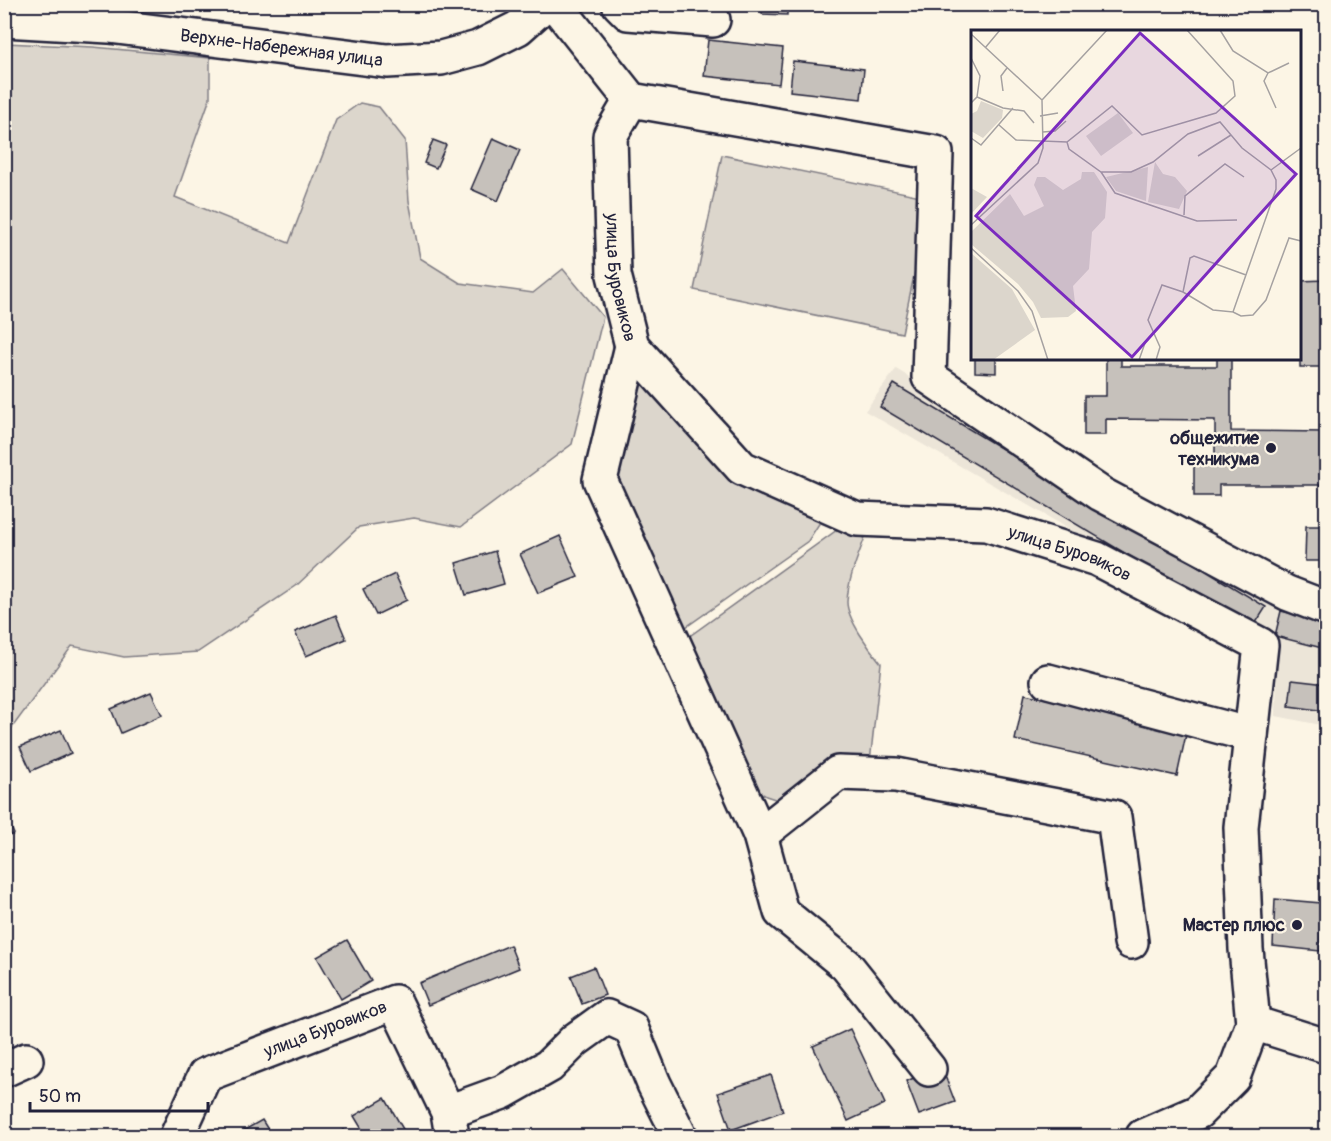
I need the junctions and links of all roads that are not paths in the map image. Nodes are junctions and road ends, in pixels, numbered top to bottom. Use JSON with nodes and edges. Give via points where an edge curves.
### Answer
{"nodes":[{"id":1,"x":545,"y":4,"type":"edge"},
{"id":2,"x":555,"y":4,"type":"edge"},
{"id":3,"x":619,"y":4,"type":"edge"},
{"id":4,"x":4,"y":20,"type":"edge"},
{"id":5,"x":713,"y":20,"type":"dead end"},
{"id":6,"x":631,"y":100,"type":"junction"},
{"id":7,"x":632,"y":346,"type":"junction"},
{"id":8,"x":1326,"y":608,"type":"edge"},
{"id":9,"x":1048,"y":681,"type":"dead end"},
{"id":10,"x":1251,"y":735,"type":"junction"},
{"id":11,"x":760,"y":834,"type":"junction"},
{"id":12,"x":1131,"y":942,"type":"dead end"},
{"id":13,"x":1254,"y":1023,"type":"junction"},
{"id":14,"x":1326,"y":1046,"type":"edge"},
{"id":15,"x":929,"y":1070,"type":"dead end"},
{"id":16,"x":450,"y":1124,"type":"edge"},
{"id":17,"x":177,"y":1137,"type":"edge"},
{"id":18,"x":680,"y":1137,"type":"edge"},
{"id":19,"x":1143,"y":1137,"type":"edge"}],
"edges":[{"from":1,"to":4,"type":"street","name":"Верхне-Набережная улица","via":[[518,28],[478,48],[441,58],[387,61],[109,26]]},
{"from":2,"to":6,"type":"street"},
{"from":3,"to":5,"type":"street","via":[[628,13]]},
{"from":6,"to":7,"type":"street","name":"улица Буровиков","via":[[610,136],[614,275]]},
{"from":6,"to":8,"type":"street","via":[[936,153],[929,376],[1101,494],[1287,594]]},
{"from":7,"to":10,"type":"street","name":"улица Буровиков","via":[[742,468],[857,519],[986,524],[1097,559],[1261,645]]},
{"from":7,"to":11,"type":"street","via":[[600,480]]},
{"from":9,"to":10,"type":"street"},
{"from":10,"to":13,"type":"street","name":"улица Буровиков","via":[[1241,827],[1246,949]]},
{"from":11,"to":12,"type":"street","via":[[838,773],[896,775],[1114,817]]},
{"from":11,"to":15,"type":"street","via":[[780,912],[846,965]]},
{"from":13,"to":14,"type":"street"},
{"from":13,"to":19,"type":"street","name":"улица Буровиков","via":[[1233,1077],[1198,1112]]},
{"from":16,"to":17,"type":"street","name":"улица Буровиков","via":[[395,1002],[205,1075]]},
{"from":16,"to":18,"type":"street","name":"улица Буровиков","via":[[549,1066],[575,1040],[607,1017],[631,1028]]}]}
